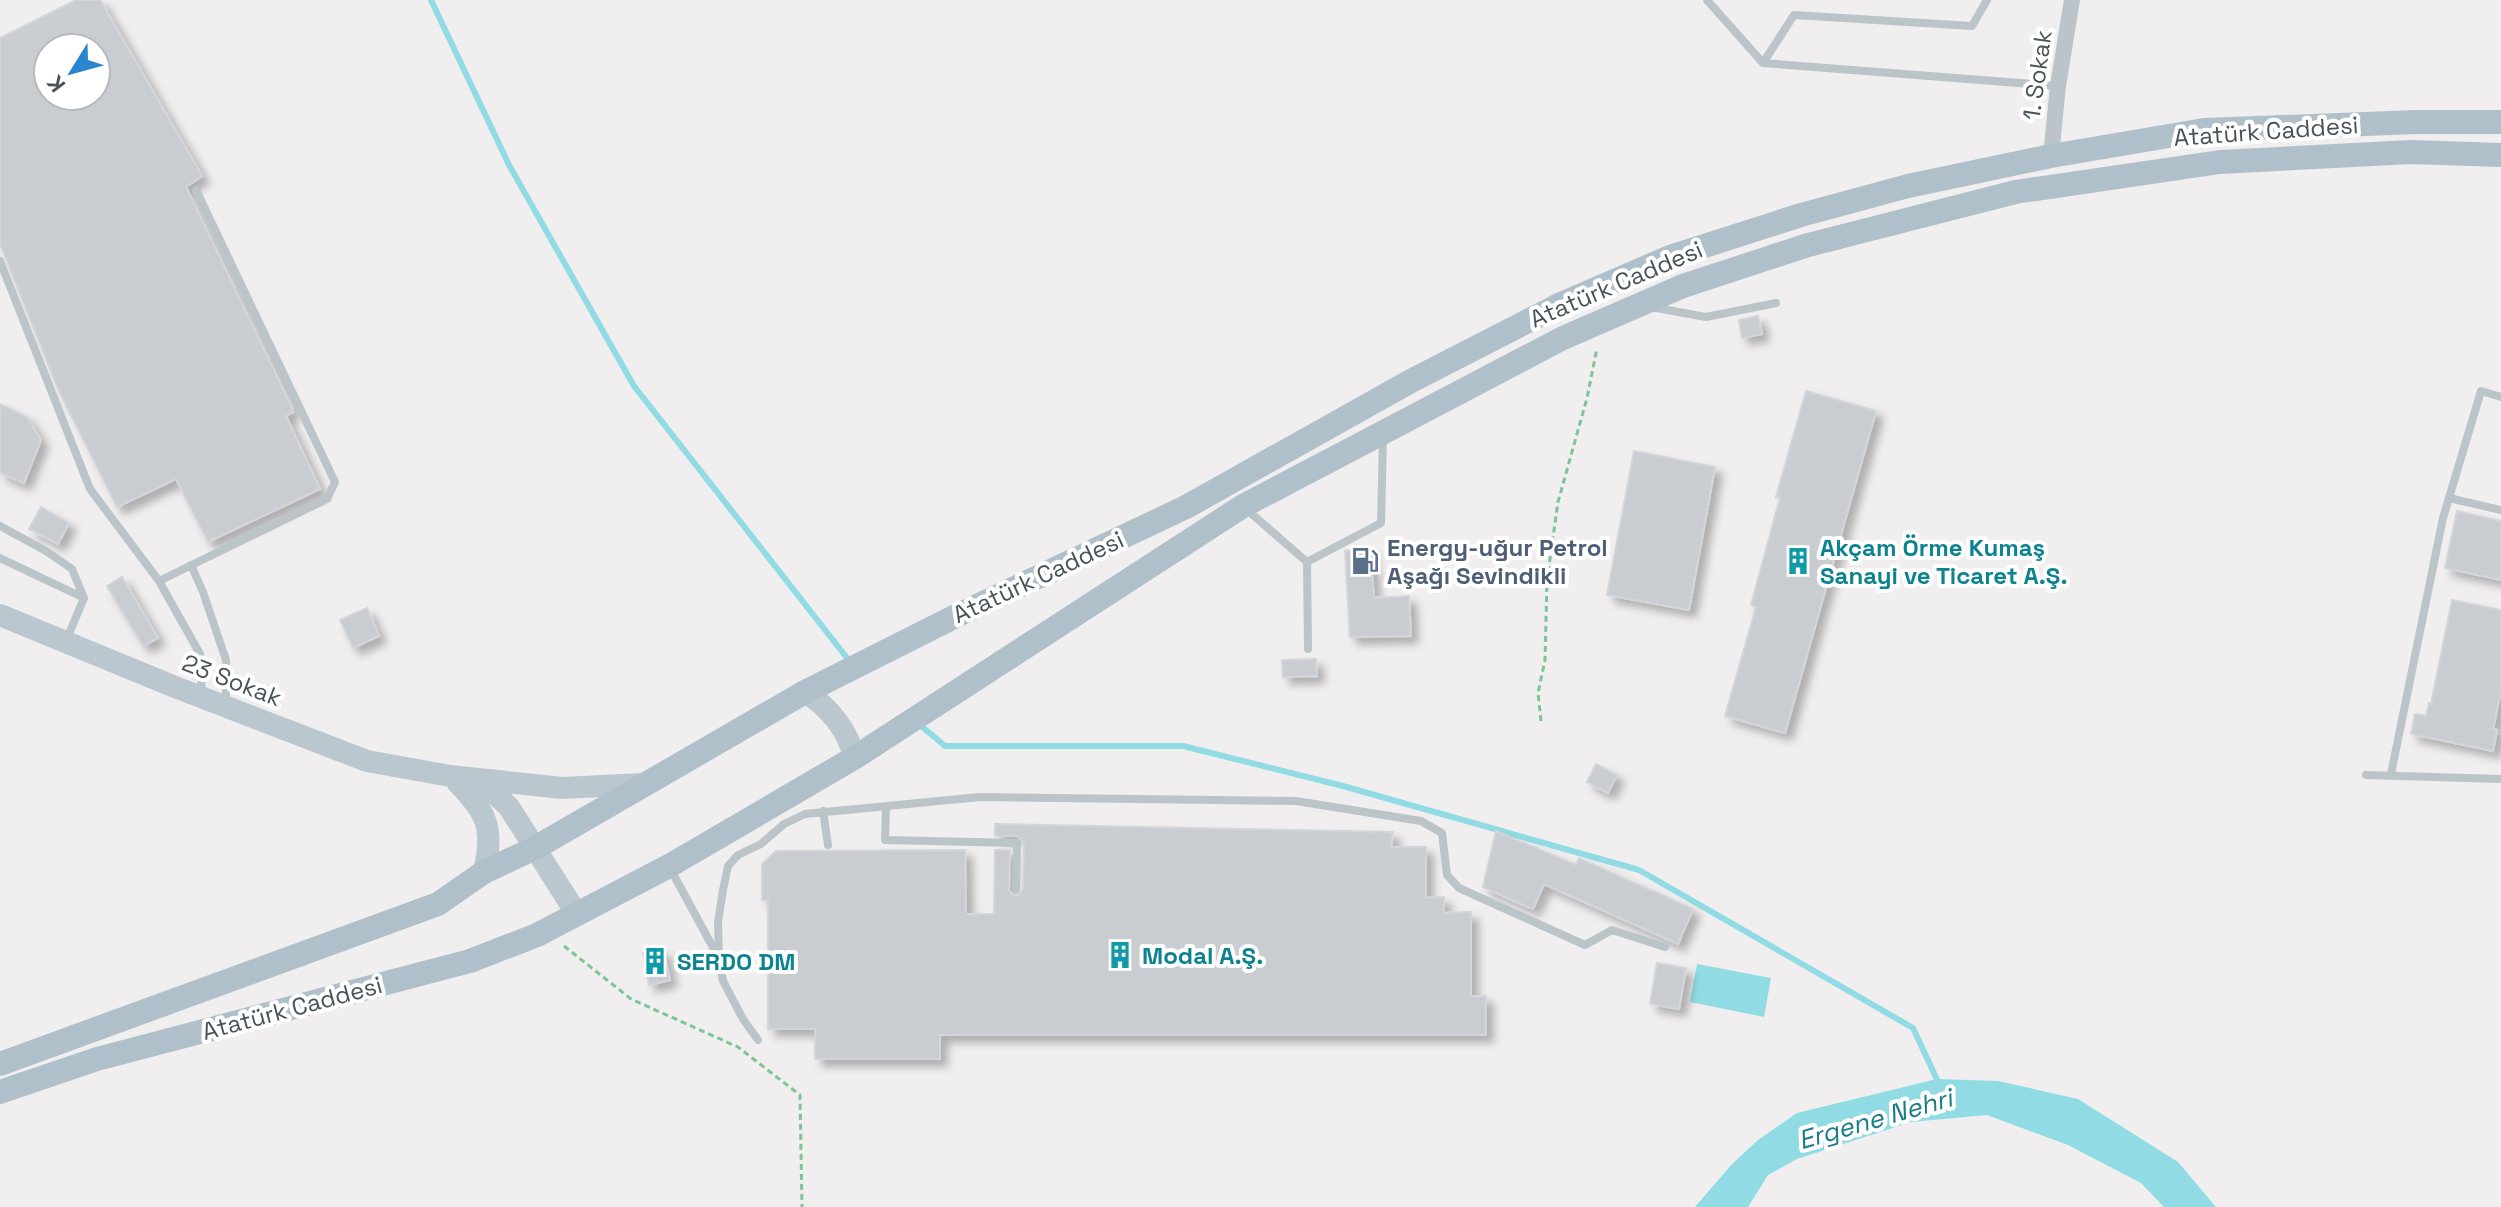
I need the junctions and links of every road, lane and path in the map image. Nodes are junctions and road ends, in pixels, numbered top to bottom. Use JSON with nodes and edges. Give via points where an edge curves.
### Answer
{"nodes":[{"id":1,"x":1707,"y":0,"type":"edge"},
{"id":2,"x":1987,"y":0,"type":"edge"},
{"id":3,"x":2072,"y":0,"type":"edge"},
{"id":4,"x":1763,"y":63,"type":"junction"},
{"id":5,"x":2058,"y":86,"type":"junction"},
{"id":6,"x":2501,"y":122,"type":"edge"},
{"id":7,"x":2501,"y":155,"type":"edge"},
{"id":8,"x":2051,"y":156,"type":"junction"},
{"id":9,"x":196,"y":190,"type":"dead end"},
{"id":10,"x":0,"y":261,"type":"edge"},
{"id":11,"x":1776,"y":303,"type":"dead end"},
{"id":12,"x":1639,"y":305,"type":"junction"},
{"id":13,"x":1603,"y":321,"type":"junction"},
{"id":14,"x":2501,"y":397,"type":"edge"},
{"id":15,"x":1383,"y":433,"type":"junction"},
{"id":16,"x":2449,"y":498,"type":"junction"},
{"id":17,"x":1243,"y":506,"type":"junction"},
{"id":18,"x":2501,"y":510,"type":"edge"},
{"id":19,"x":0,"y":526,"type":"edge"},
{"id":20,"x":0,"y":558,"type":"edge"},
{"id":21,"x":1307,"y":562,"type":"junction"},
{"id":22,"x":191,"y":565,"type":"junction"},
{"id":23,"x":159,"y":581,"type":"junction"},
{"id":24,"x":84,"y":598,"type":"junction"},
{"id":25,"x":0,"y":615,"type":"edge"},
{"id":26,"x":65,"y":642,"type":"junction"},
{"id":27,"x":1308,"y":649,"type":"dead end"},
{"id":28,"x":805,"y":692,"type":"junction"},
{"id":29,"x":202,"y":697,"type":"junction"},
{"id":30,"x":226,"y":706,"type":"junction"},
{"id":31,"x":1541,"y":721,"type":"dead end"},
{"id":32,"x":854,"y":758,"type":"junction"},
{"id":33,"x":2391,"y":774,"type":"junction"},
{"id":34,"x":2366,"y":775,"type":"dead end"},
{"id":35,"x":450,"y":776,"type":"junction"},
{"id":36,"x":2501,"y":779,"type":"edge"},
{"id":37,"x":644,"y":784,"type":"junction"},
{"id":38,"x":886,"y":807,"type":"junction"},
{"id":39,"x":823,"y":811,"type":"junction"},
{"id":40,"x":828,"y":845,"type":"dead end"},
{"id":41,"x":535,"y":848,"type":"junction"},
{"id":42,"x":669,"y":866,"type":"junction"},
{"id":43,"x":484,"y":872,"type":"junction"},
{"id":44,"x":1016,"y":889,"type":"dead end"},
{"id":45,"x":581,"y":913,"type":"junction"},
{"id":46,"x":545,"y":931,"type":"junction"},
{"id":47,"x":1665,"y":947,"type":"dead end"},
{"id":48,"x":719,"y":957,"type":"junction"},
{"id":49,"x":758,"y":1040,"type":"dead end"},
{"id":50,"x":0,"y":1064,"type":"edge"},
{"id":51,"x":0,"y":1092,"type":"edge"},
{"id":52,"x":802,"y":1207,"type":"edge"}],
"edges":[{"from":1,"to":4,"type":"lane"},
{"from":2,"to":4,"type":"lane","via":[[1972,26],[1794,15]]},
{"from":3,"to":5,"type":"street","name":"1. Sokak"},
{"from":4,"to":5,"type":"lane"},
{"from":5,"to":8,"type":"street","name":"1. Sokak"},
{"from":6,"to":8,"type":"main road","name":"Atatürk Caddesi","via":[[2204,130]]},
{"from":7,"to":12,"type":"main road","name":"Atatürk Caddesi","via":[[2411,152],[2220,162],[2015,192],[1808,245]]},
{"from":8,"to":28,"type":"main road","name":"Atatürk Caddesi","via":[[1801,215],[1670,257],[1574,298],[1411,381],[1186,507]]},
{"from":9,"to":22,"type":"lane","via":[[335,482],[327,499]]},
{"from":10,"to":23,"type":"lane","via":[[90,489]]},
{"from":11,"to":12,"type":"lane","via":[[1706,317]]},
{"from":12,"to":13,"type":"main road","name":"Atatürk Caddesi"},
{"from":13,"to":15,"type":"main road","name":"Atatürk Caddesi"},
{"from":13,"to":31,"type":"path","via":[[1558,502],[1538,693]]},
{"from":14,"to":16,"type":"lane","via":[[2481,391]]},
{"from":15,"to":17,"type":"main road","name":"Atatürk Caddesi"},
{"from":15,"to":21,"type":"lane","via":[[1381,523]]},
{"from":16,"to":18,"type":"lane"},
{"from":16,"to":33,"type":"lane"},
{"from":17,"to":21,"type":"lane"},
{"from":17,"to":32,"type":"main road","name":"Atatürk Caddesi"},
{"from":19,"to":24,"type":"lane","via":[[72,569]]},
{"from":20,"to":24,"type":"lane"},
{"from":21,"to":27,"type":"lane"},
{"from":22,"to":23,"type":"lane"},
{"from":22,"to":30,"type":"lane","via":[[226,660]]},
{"from":23,"to":29,"type":"lane","via":[[200,654]]},
{"from":24,"to":26,"type":"lane"},
{"from":25,"to":26,"type":"street","name":"23 Sokak"},
{"from":26,"to":29,"type":"street","name":"23 Sokak"},
{"from":28,"to":32,"type":"street","via":[[822,702],[852,745]]},
{"from":28,"to":37,"type":"main road","name":"Atatürk Caddesi"},
{"from":29,"to":30,"type":"street","name":"23 Sokak"},
{"from":30,"to":35,"type":"street","name":"23 Sokak","via":[[367,761]]},
{"from":32,"to":42,"type":"main road","name":"Atatürk Caddesi"},
{"from":33,"to":34,"type":"lane"},
{"from":33,"to":36,"type":"lane"},
{"from":35,"to":37,"type":"street","name":"23 Sokak","via":[[562,788]]},
{"from":35,"to":41,"type":"street","name":"23 Sokak","via":[[494,793]]},
{"from":35,"to":43,"type":"street","via":[[476,802],[489,831]]},
{"from":37,"to":41,"type":"main road","name":"Atatürk Caddesi"},
{"from":38,"to":39,"type":"lane"},
{"from":38,"to":44,"type":"lane","via":[[885,840],[1017,843]]},
{"from":38,"to":47,"type":"lane","via":[[980,797],[1296,801],[1421,821],[1442,833],[1447,875],[1459,888],[1585,945],[1612,930]]},
{"from":39,"to":40,"type":"lane"},
{"from":39,"to":48,"type":"lane","via":[[784,824],[728,866],[718,922]]},
{"from":41,"to":43,"type":"main road","name":"Atatürk Caddesi"},
{"from":41,"to":45,"type":"street"},
{"from":42,"to":45,"type":"main road","name":"Atatürk Caddesi"},
{"from":42,"to":48,"type":"lane"},
{"from":43,"to":50,"type":"main road","name":"Atatürk Caddesi","via":[[438,904]]},
{"from":45,"to":46,"type":"main road","name":"Atatürk Caddesi"},
{"from":46,"to":51,"type":"main road","name":"Atatürk Caddesi","via":[[470,961],[97,1059]]},
{"from":46,"to":52,"type":"path","via":[[631,999],[738,1047],[800,1095]]},
{"from":48,"to":49,"type":"lane","via":[[723,981]]}]}
